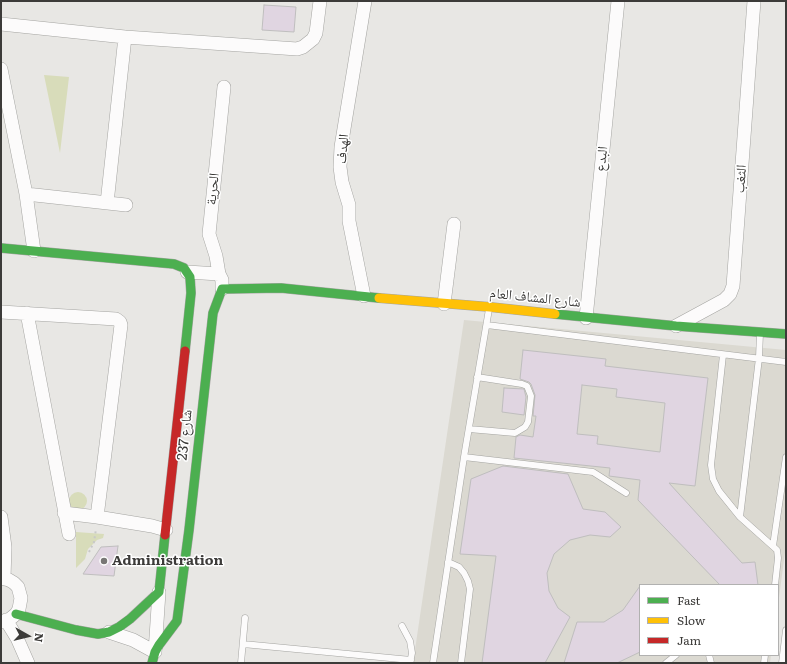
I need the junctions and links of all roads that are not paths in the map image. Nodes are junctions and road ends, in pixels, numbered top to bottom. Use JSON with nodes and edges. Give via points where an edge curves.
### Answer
{"nodes":[{"id":1,"x":320,"y":1,"type":"edge"},
{"id":2,"x":365,"y":1,"type":"edge"},
{"id":3,"x":618,"y":1,"type":"edge"},
{"id":4,"x":754,"y":1,"type":"edge"},
{"id":5,"x":1,"y":24,"type":"edge"},
{"id":6,"x":125,"y":37,"type":"junction"},
{"id":7,"x":1,"y":69,"type":"edge"},
{"id":8,"x":224,"y":87,"type":"dead end"},
{"id":9,"x":26,"y":194,"type":"junction"},
{"id":10,"x":107,"y":203,"type":"junction"},
{"id":11,"x":126,"y":205,"type":"dead end"},
{"id":12,"x":454,"y":224,"type":"dead end"},
{"id":13,"x":1,"y":248,"type":"edge"},
{"id":14,"x":34,"y":251,"type":"junction"},
{"id":15,"x":187,"y":272,"type":"junction"},
{"id":16,"x":219,"y":274,"type":"junction"},
{"id":17,"x":222,"y":289,"type":"junction"},
{"id":18,"x":364,"y":296,"type":"junction"},
{"id":19,"x":444,"y":304,"type":"junction"},
{"id":20,"x":490,"y":307,"type":"junction"},
{"id":21,"x":1,"y":312,"type":"edge"},
{"id":22,"x":27,"y":313,"type":"junction"},
{"id":23,"x":586,"y":318,"type":"junction"},
{"id":24,"x":486,"y":326,"type":"junction"},
{"id":25,"x":676,"y":326,"type":"junction"},
{"id":26,"x":760,"y":332,"type":"junction"},
{"id":27,"x":786,"y":334,"type":"edge"},
{"id":28,"x":723,"y":355,"type":"junction"},
{"id":29,"x":759,"y":358,"type":"junction"},
{"id":30,"x":786,"y":362,"type":"edge"},
{"id":31,"x":478,"y":377,"type":"junction"},
{"id":32,"x":469,"y":428,"type":"junction"},
{"id":33,"x":464,"y":457,"type":"junction"},
{"id":34,"x":786,"y":457,"type":"edge"},
{"id":35,"x":626,"y":493,"type":"dead end"},
{"id":36,"x":64,"y":513,"type":"junction"},
{"id":37,"x":97,"y":514,"type":"junction"},
{"id":38,"x":166,"y":516,"type":"junction"},
{"id":39,"x":1,"y":517,"type":"edge"},
{"id":40,"x":740,"y":517,"type":"junction"},
{"id":41,"x":166,"y":530,"type":"junction"},
{"id":42,"x":68,"y":534,"type":"dead end"},
{"id":43,"x":773,"y":546,"type":"junction"},
{"id":44,"x":448,"y":562,"type":"junction"},
{"id":45,"x":2,"y":578,"type":"edge"},
{"id":46,"x":775,"y":584,"type":"edge"},
{"id":47,"x":159,"y":592,"type":"junction"},
{"id":48,"x":245,"y":618,"type":"dead end"},
{"id":49,"x":8,"y":619,"type":"edge"},
{"id":50,"x":402,"y":626,"type":"dead end"},
{"id":51,"x":786,"y":630,"type":"edge"},
{"id":52,"x":109,"y":632,"type":"junction"},
{"id":53,"x":243,"y":644,"type":"junction"},
{"id":54,"x":159,"y":651,"type":"edge"},
{"id":55,"x":675,"y":656,"type":"edge"},
{"id":56,"x":410,"y":661,"type":"edge"},
{"id":57,"x":28,"y":663,"type":"edge"},
{"id":58,"x":241,"y":663,"type":"edge"},
{"id":59,"x":433,"y":663,"type":"edge"},
{"id":60,"x":461,"y":663,"type":"edge"},
{"id":61,"x":666,"y":663,"type":"edge"},
{"id":62,"x":782,"y":663,"type":"edge"}],
"edges":[{"from":1,"to":6,"type":"street","via":[[316,33],[303,47],[296,49]]},
{"from":2,"to":18,"type":"street","name":"الهدف","via":[[340,167]]},
{"from":3,"to":23,"type":"street","name":"البدع"},
{"from":4,"to":25,"type":"street","name":"الثغب","via":[[733,286],[724,300]]},
{"from":5,"to":6,"type":"street"},
{"from":6,"to":10,"type":"street"},
{"from":7,"to":9,"type":"street"},
{"from":8,"to":16,"type":"street","name":"الحرية","via":[[209,234]]},
{"from":9,"to":10,"type":"street"},
{"from":9,"to":14,"type":"street"},
{"from":10,"to":11,"type":"street"},
{"from":12,"to":19,"type":"street"},
{"from":13,"to":14,"type":"street"},
{"from":14,"to":15,"type":"street","via":[[174,264]]},
{"from":15,"to":16,"type":"street"},
{"from":15,"to":38,"type":"street","via":[[190,277],[191,293]]},
{"from":16,"to":17,"type":"street","name":"الحرية"},
{"from":17,"to":18,"type":"street","name":"شارع المشاف العام","via":[[281,288]]},
{"from":17,"to":54,"type":"street","name":"شارع 237","via":[[212,313],[178,615],[175,625]]},
{"from":18,"to":19,"type":"street","name":"شارع المشاف العام"},
{"from":19,"to":20,"type":"street","name":"شارع المشاف العام"},
{"from":20,"to":23,"type":"street","name":"شارع المشاف العام"},
{"from":20,"to":24,"type":"lane"},
{"from":21,"to":22,"type":"street"},
{"from":22,"to":36,"type":"street"},
{"from":22,"to":37,"type":"street","via":[[116,319],[120,322]]},
{"from":23,"to":25,"type":"street","name":"شارع المشاف العام"},
{"from":24,"to":28,"type":"lane"},
{"from":24,"to":31,"type":"lane"},
{"from":25,"to":26,"type":"street","name":"شارع المشاف العام"},
{"from":26,"to":27,"type":"street","name":"شارع المشاف العام"},
{"from":26,"to":29,"type":"lane"},
{"from":28,"to":29,"type":"lane"},
{"from":28,"to":40,"type":"lane","via":[[712,472],[719,491]]},
{"from":29,"to":30,"type":"lane"},
{"from":29,"to":40,"type":"lane"},
{"from":31,"to":32,"type":"lane"},
{"from":31,"to":32,"type":"lane","via":[[527,386],[532,396],[529,416],[525,427],[515,433]]},
{"from":32,"to":33,"type":"lane"},
{"from":33,"to":35,"type":"lane","via":[[593,472]]},
{"from":33,"to":44,"type":"lane"},
{"from":34,"to":43,"type":"lane"},
{"from":36,"to":37,"type":"street"},
{"from":36,"to":42,"type":"street"},
{"from":37,"to":38,"type":"street","via":[[147,518]]},
{"from":37,"to":41,"type":"street"},
{"from":38,"to":41,"type":"street"},
{"from":39,"to":45,"type":"street","via":[[5,547]]},
{"from":40,"to":43,"type":"lane"},
{"from":41,"to":47,"type":"street"},
{"from":43,"to":46,"type":"lane","via":[[779,556]]},
{"from":44,"to":59,"type":"lane"},
{"from":44,"to":60,"type":"lane","via":[[464,573],[470,589]]},
{"from":45,"to":49,"type":"street","via":[[14,583],[20,592],[21,604]]},
{"from":47,"to":52,"type":"street","via":[[130,619]]},
{"from":47,"to":54,"type":"street"},
{"from":48,"to":53,"type":"lane"},
{"from":49,"to":52,"type":"street","via":[[88,633]]},
{"from":49,"to":57,"type":"street"},
{"from":50,"to":56,"type":"lane","via":[[410,641]]},
{"from":51,"to":62,"type":"lane"},
{"from":52,"to":54,"type":"street"},
{"from":53,"to":56,"type":"lane"},
{"from":53,"to":58,"type":"lane"},
{"from":55,"to":61,"type":"lane"}]}
